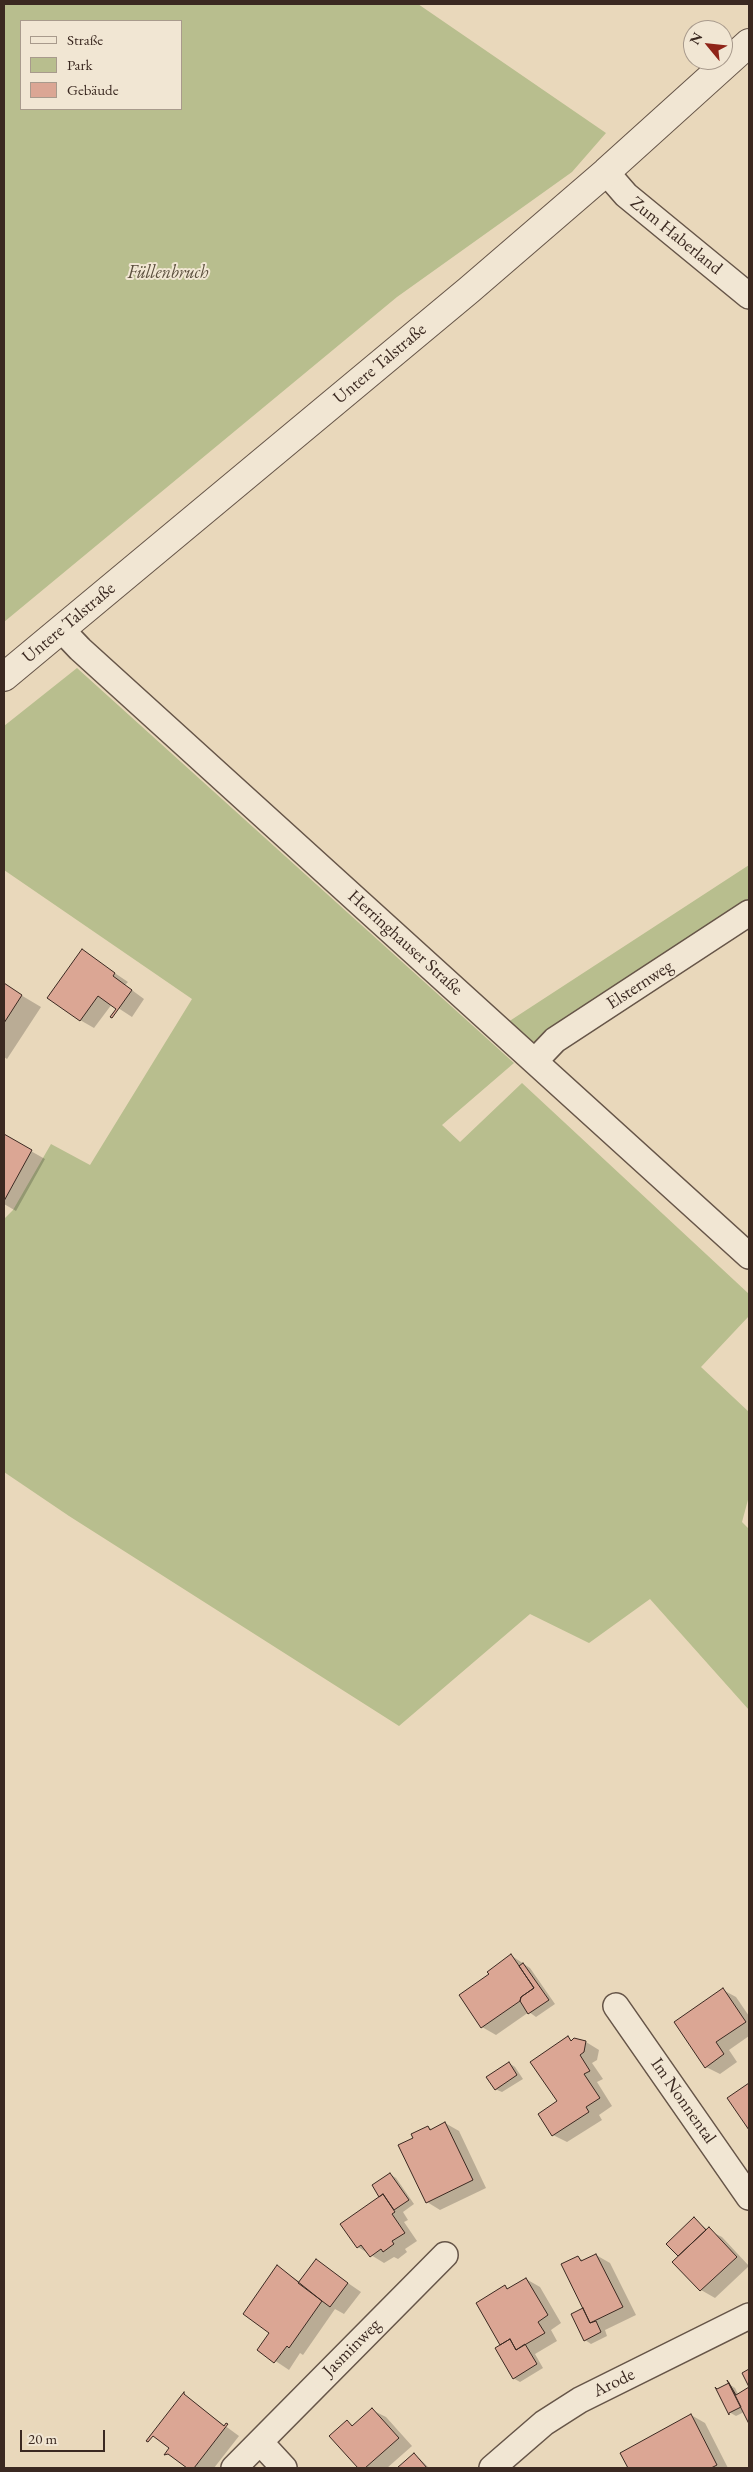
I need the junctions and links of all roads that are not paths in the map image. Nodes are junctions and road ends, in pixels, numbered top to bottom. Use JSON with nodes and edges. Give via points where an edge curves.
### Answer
{"nodes":[{"id":1,"x":749,"y":43,"type":"edge"},
{"id":2,"x":606,"y":172,"type":"junction"},
{"id":3,"x":749,"y":296,"type":"edge"},
{"id":4,"x":61,"y":629,"type":"junction"},
{"id":5,"x":4,"y":677,"type":"edge"},
{"id":6,"x":749,"y":913,"type":"edge"},
{"id":7,"x":534,"y":1061,"type":"junction"},
{"id":8,"x":749,"y":1256,"type":"edge"},
{"id":9,"x":616,"y":2006,"type":"dead end"},
{"id":10,"x":749,"y":2196,"type":"edge"},
{"id":11,"x":444,"y":2255,"type":"dead end"},
{"id":12,"x":749,"y":2316,"type":"edge"},
{"id":13,"x":260,"y":2442,"type":"junction"},
{"id":14,"x":234,"y":2468,"type":"edge"},
{"id":15,"x":284,"y":2468,"type":"edge"},
{"id":16,"x":492,"y":2468,"type":"edge"}],
"edges":[{"from":1,"to":2,"type":"street","name":"Untere Talstraße"},
{"from":2,"to":3,"type":"street","name":"Zum Haberland","via":[[626,195]]},
{"from":2,"to":4,"type":"street","name":"Untere Talstraße"},
{"from":4,"to":5,"type":"street","name":"Untere Talstraße"},
{"from":4,"to":7,"type":"street","name":"Herringhauser Straße"},
{"from":6,"to":7,"type":"street","name":"Elsternweg","via":[[555,1040]]},
{"from":7,"to":8,"type":"street","name":"Herringhauser Straße"},
{"from":9,"to":10,"type":"street","name":"Im Nonnental"},
{"from":11,"to":13,"type":"street","name":"Jasminweg"},
{"from":12,"to":16,"type":"street","name":"Arode","via":[[580,2400],[544,2423]]},
{"from":13,"to":14,"type":"street","name":"Jasminweg"},
{"from":13,"to":15,"type":"street"}]}
